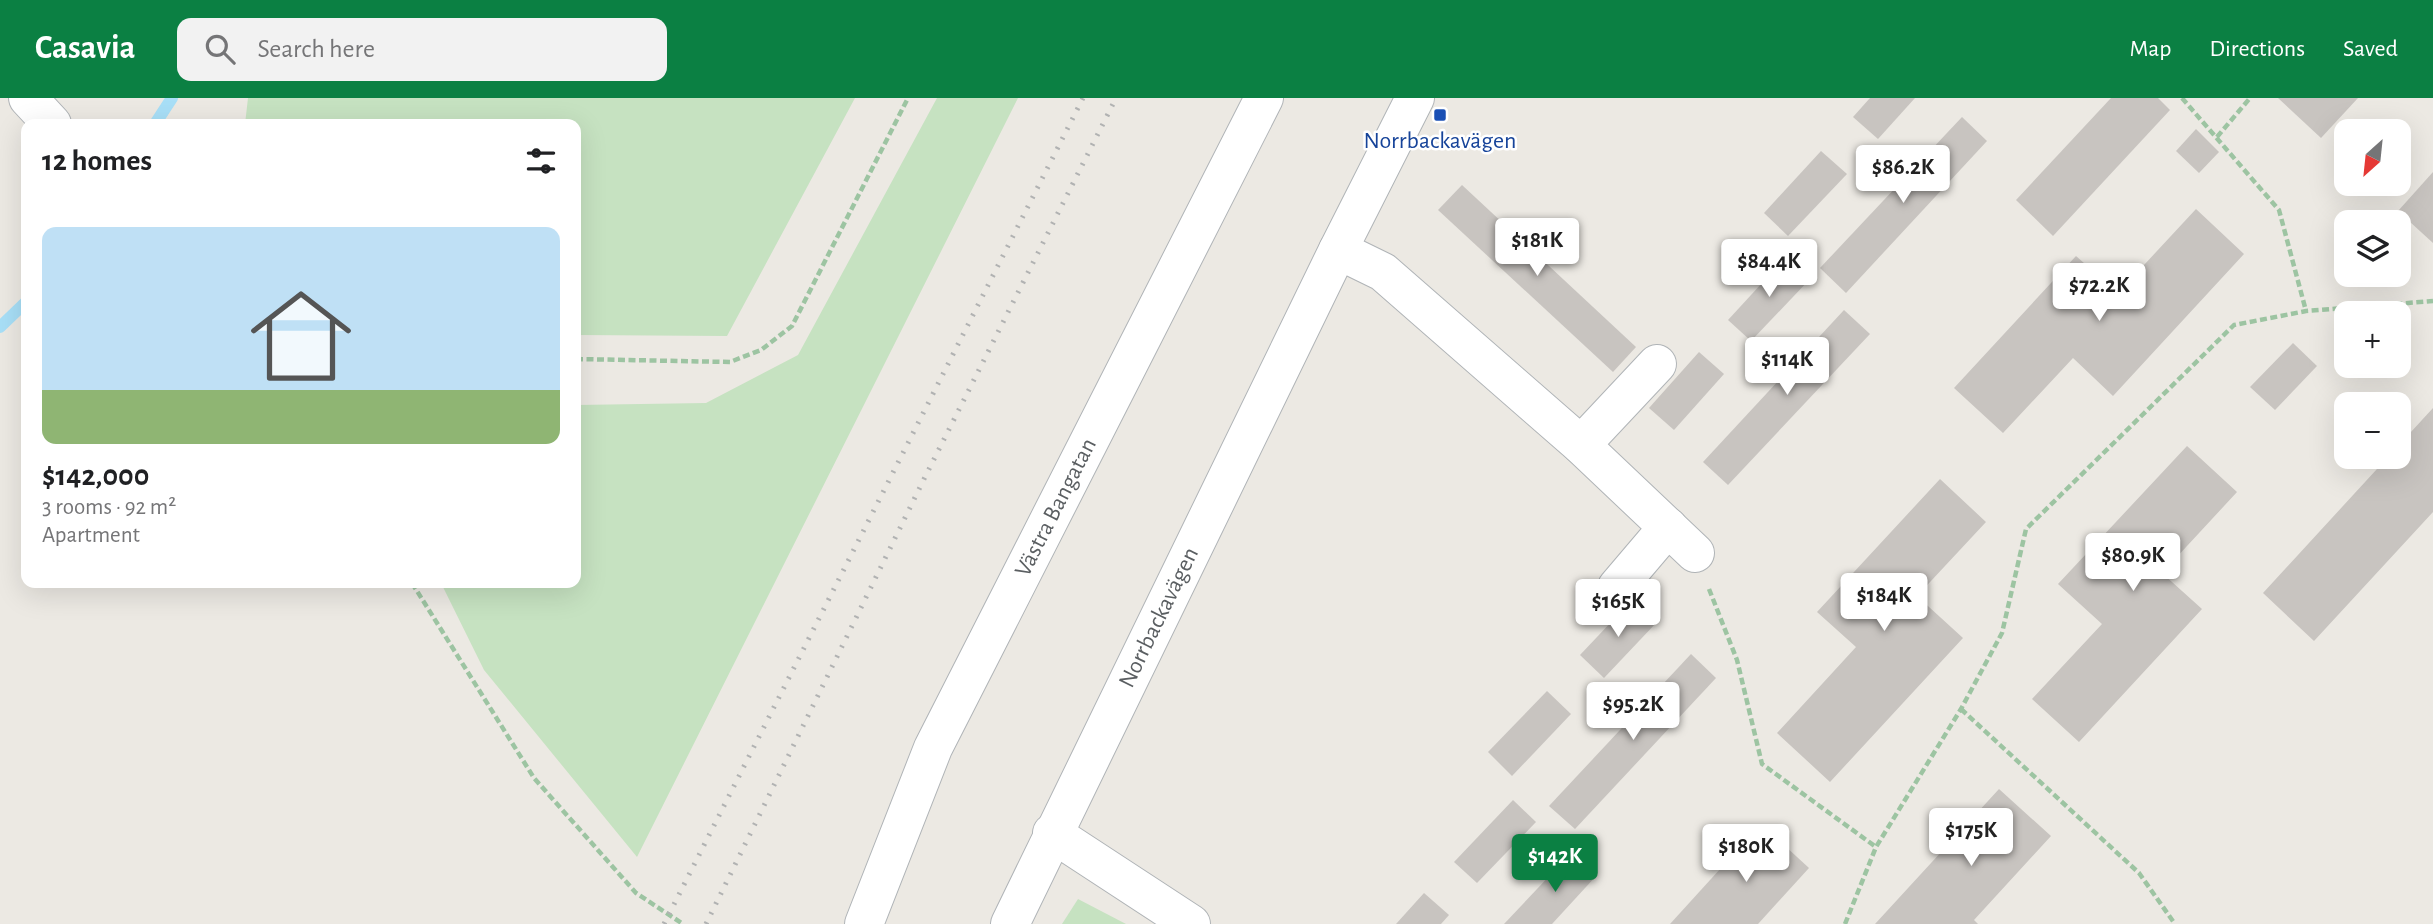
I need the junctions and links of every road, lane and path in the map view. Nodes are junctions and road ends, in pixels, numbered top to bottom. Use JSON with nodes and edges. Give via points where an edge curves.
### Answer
{"nodes":[{"id":1,"x":28,"y":98,"type":"edge"},
{"id":2,"x":908,"y":98,"type":"edge"},
{"id":3,"x":1264,"y":98,"type":"edge"},
{"id":4,"x":1415,"y":98,"type":"edge"},
{"id":5,"x":2182,"y":98,"type":"edge"},
{"id":6,"x":2250,"y":98,"type":"edge"},
{"id":7,"x":47,"y":119,"type":"edge"},
{"id":8,"x":2217,"y":137,"type":"junction"},
{"id":9,"x":1338,"y":250,"type":"junction"},
{"id":10,"x":2433,"y":301,"type":"edge"},
{"id":11,"x":2306,"y":311,"type":"junction"},
{"id":12,"x":581,"y":359,"type":"edge"},
{"id":13,"x":1657,"y":364,"type":"dead end"},
{"id":14,"x":1581,"y":445,"type":"junction"},
{"id":15,"x":1681,"y":540,"type":"junction"},
{"id":16,"x":1617,"y":587,"type":"dead end"},
{"id":17,"x":415,"y":588,"type":"edge"},
{"id":18,"x":1961,"y":709,"type":"junction"},
{"id":19,"x":1052,"y":833,"type":"junction"},
{"id":20,"x":1876,"y":848,"type":"junction"},
{"id":21,"x":683,"y":924,"type":"edge"},
{"id":22,"x":864,"y":924,"type":"edge"},
{"id":23,"x":1010,"y":924,"type":"edge"},
{"id":24,"x":1191,"y":924,"type":"edge"},
{"id":25,"x":1845,"y":924,"type":"edge"},
{"id":26,"x":2175,"y":924,"type":"edge"}],
"edges":[{"from":1,"to":7,"type":"street"},
{"from":2,"to":12,"type":"path","via":[[792,326],[761,350],[730,362]]},
{"from":3,"to":22,"type":"street","name":"Västra Bangatan","via":[[933,748]]},
{"from":4,"to":9,"type":"street","name":"Norrbackavägen"},
{"from":5,"to":8,"type":"path"},
{"from":6,"to":8,"type":"path"},
{"from":8,"to":11,"type":"path","via":[[2279,210]]},
{"from":9,"to":14,"type":"street","via":[[1384,272]]},
{"from":9,"to":19,"type":"street","name":"Norrbackavägen"},
{"from":10,"to":11,"type":"path"},
{"from":11,"to":18,"type":"path","via":[[2234,325],[2026,529],[2003,633]]},
{"from":13,"to":14,"type":"street"},
{"from":14,"to":15,"type":"street"},
{"from":15,"to":16,"type":"street"},
{"from":15,"to":20,"type":"path","via":[[1737,660],[1762,764]]},
{"from":17,"to":21,"type":"path","via":[[534,778],[636,893]]},
{"from":18,"to":20,"type":"path"},
{"from":18,"to":26,"type":"path","via":[[2138,873]]},
{"from":19,"to":23,"type":"street","name":"Norrbackavägen"},
{"from":19,"to":24,"type":"street"},
{"from":20,"to":25,"type":"path"}]}
